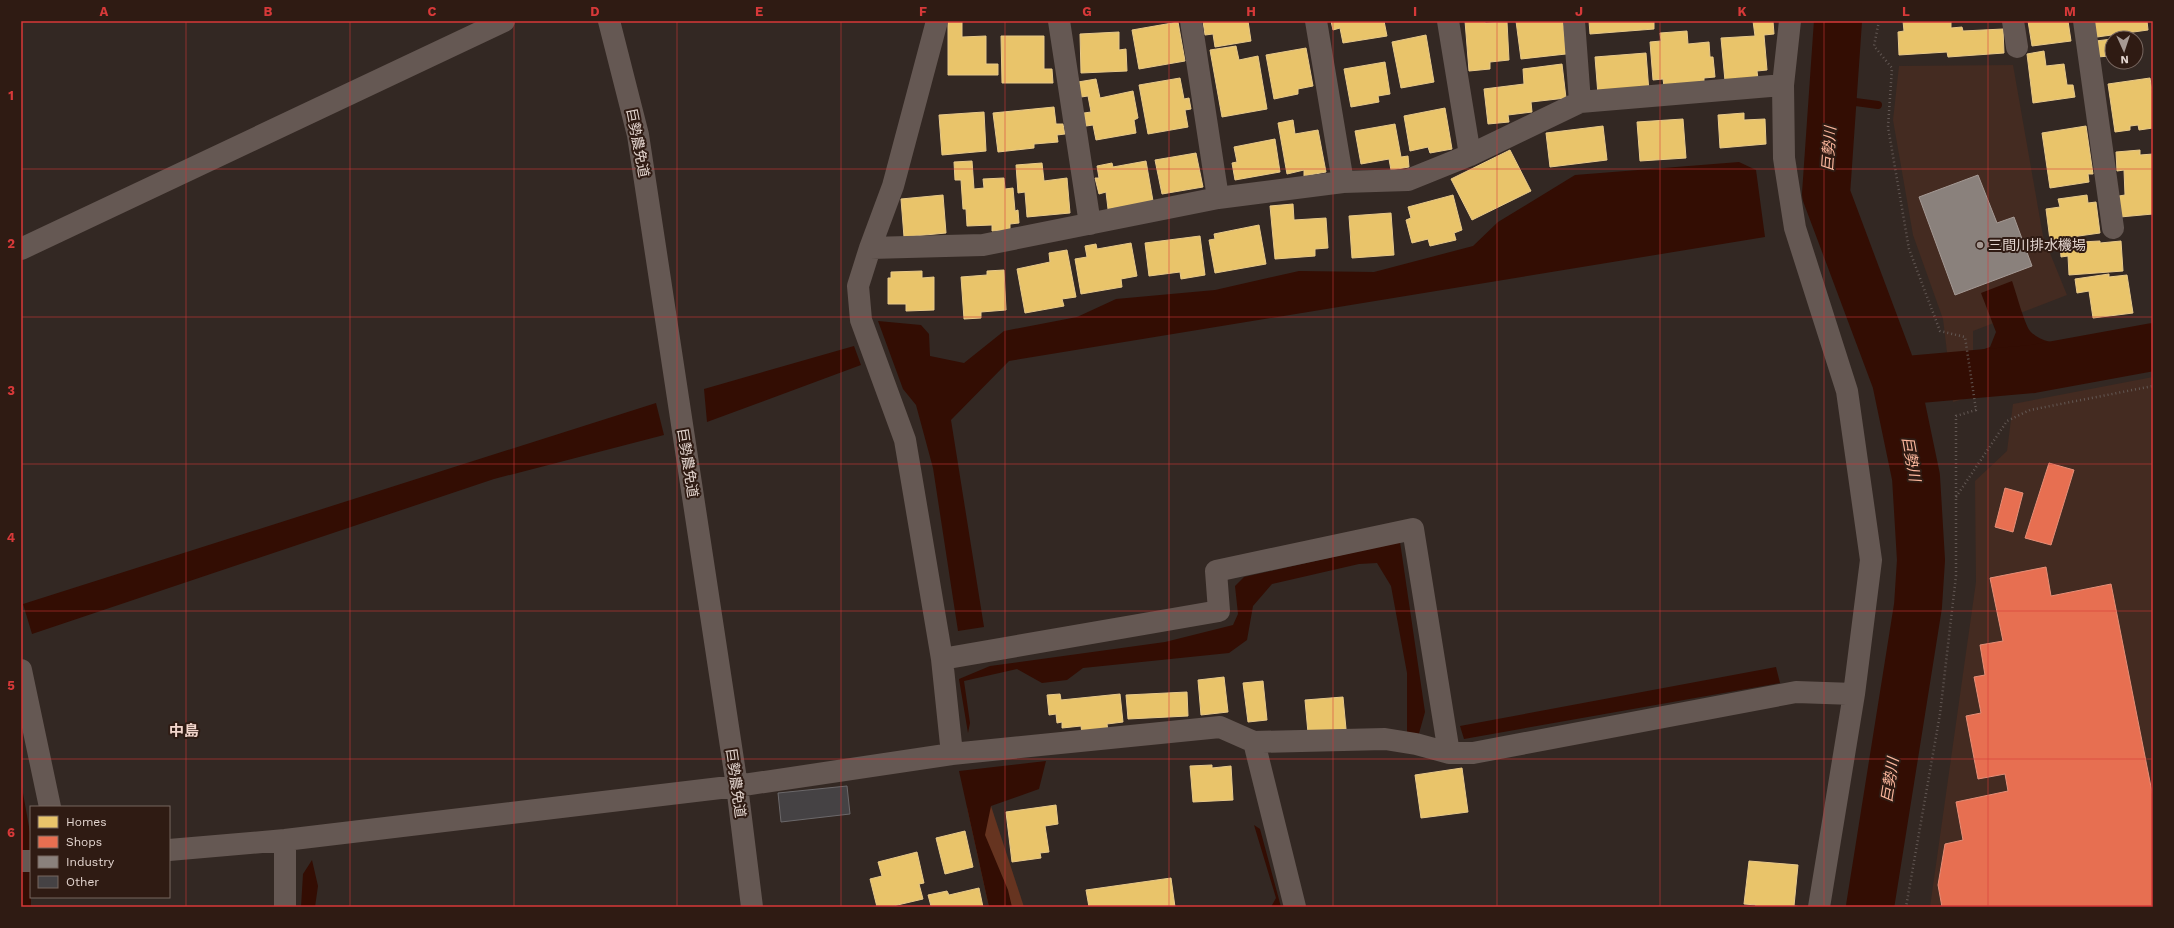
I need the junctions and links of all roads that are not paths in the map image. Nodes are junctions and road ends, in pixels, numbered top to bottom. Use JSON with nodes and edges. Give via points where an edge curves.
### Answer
{"nodes":[{"id":1,"x":504,"y":21,"type":"edge"},
{"id":2,"x":609,"y":21,"type":"edge"},
{"id":3,"x":937,"y":21,"type":"edge"},
{"id":4,"x":1059,"y":21,"type":"edge"},
{"id":5,"x":1191,"y":21,"type":"edge"},
{"id":6,"x":1316,"y":21,"type":"edge"},
{"id":7,"x":1448,"y":21,"type":"edge"},
{"id":8,"x":1574,"y":21,"type":"edge"},
{"id":9,"x":1790,"y":21,"type":"edge"},
{"id":10,"x":2013,"y":21,"type":"edge"},
{"id":11,"x":2084,"y":21,"type":"edge"},
{"id":12,"x":2017,"y":47,"type":"dead end"},
{"id":13,"x":1783,"y":85,"type":"junction"},
{"id":14,"x":1580,"y":102,"type":"junction"},
{"id":15,"x":1470,"y":155,"type":"junction"},
{"id":16,"x":1343,"y":182,"type":"junction"},
{"id":17,"x":1218,"y":198,"type":"junction"},
{"id":18,"x":1090,"y":224,"type":"junction"},
{"id":19,"x":2114,"y":228,"type":"dead end"},
{"id":20,"x":870,"y":248,"type":"junction"},
{"id":21,"x":21,"y":249,"type":"edge"},
{"id":22,"x":942,"y":659,"type":"junction"},
{"id":23,"x":21,"y":670,"type":"edge"},
{"id":24,"x":1854,"y":694,"type":"junction"},
{"id":25,"x":1254,"y":742,"type":"junction"},
{"id":26,"x":1449,"y":753,"type":"junction"},
{"id":27,"x":952,"y":754,"type":"junction"},
{"id":28,"x":737,"y":786,"type":"junction"},
{"id":29,"x":50,"y":806,"type":"edge"},
{"id":30,"x":285,"y":840,"type":"junction"},
{"id":31,"x":170,"y":850,"type":"edge"},
{"id":32,"x":285,"y":907,"type":"edge"},
{"id":33,"x":752,"y":907,"type":"edge"},
{"id":34,"x":1295,"y":907,"type":"edge"},
{"id":35,"x":1819,"y":907,"type":"edge"}],
"edges":[{"from":1,"to":21,"type":"street"},
{"from":2,"to":28,"type":"street","name":"巨勢農免道","via":[[638,135]]},
{"from":3,"to":20,"type":"street","via":[[893,186]]},
{"from":4,"to":18,"type":"street"},
{"from":5,"to":17,"type":"street"},
{"from":6,"to":16,"type":"street"},
{"from":7,"to":15,"type":"street"},
{"from":8,"to":14,"type":"street"},
{"from":9,"to":13,"type":"street"},
{"from":10,"to":12,"type":"street"},
{"from":11,"to":19,"type":"street"},
{"from":13,"to":14,"type":"street"},
{"from":13,"to":24,"type":"street","via":[[1784,158],[1795,228],[1847,391],[1871,560]]},
{"from":14,"to":15,"type":"street"},
{"from":15,"to":16,"type":"street","via":[[1408,180]]},
{"from":16,"to":17,"type":"street"},
{"from":17,"to":18,"type":"street"},
{"from":18,"to":20,"type":"street","via":[[984,245]]},
{"from":20,"to":22,"type":"street","via":[[858,286],[861,320],[905,440]]},
{"from":22,"to":26,"type":"street","via":[[1219,611],[1216,571],[1413,529]]},
{"from":22,"to":27,"type":"street"},
{"from":23,"to":29,"type":"street"},
{"from":24,"to":26,"type":"street","via":[[1796,692],[1473,753]]},
{"from":24,"to":35,"type":"street"},
{"from":25,"to":26,"type":"street","via":[[1385,740],[1416,744]]},
{"from":25,"to":27,"type":"street","via":[[1220,727]]},
{"from":25,"to":34,"type":"street"},
{"from":27,"to":28,"type":"street"},
{"from":28,"to":30,"type":"street"},
{"from":28,"to":33,"type":"street","name":"巨勢農免道"},
{"from":30,"to":31,"type":"street"},
{"from":30,"to":32,"type":"street"}]}
